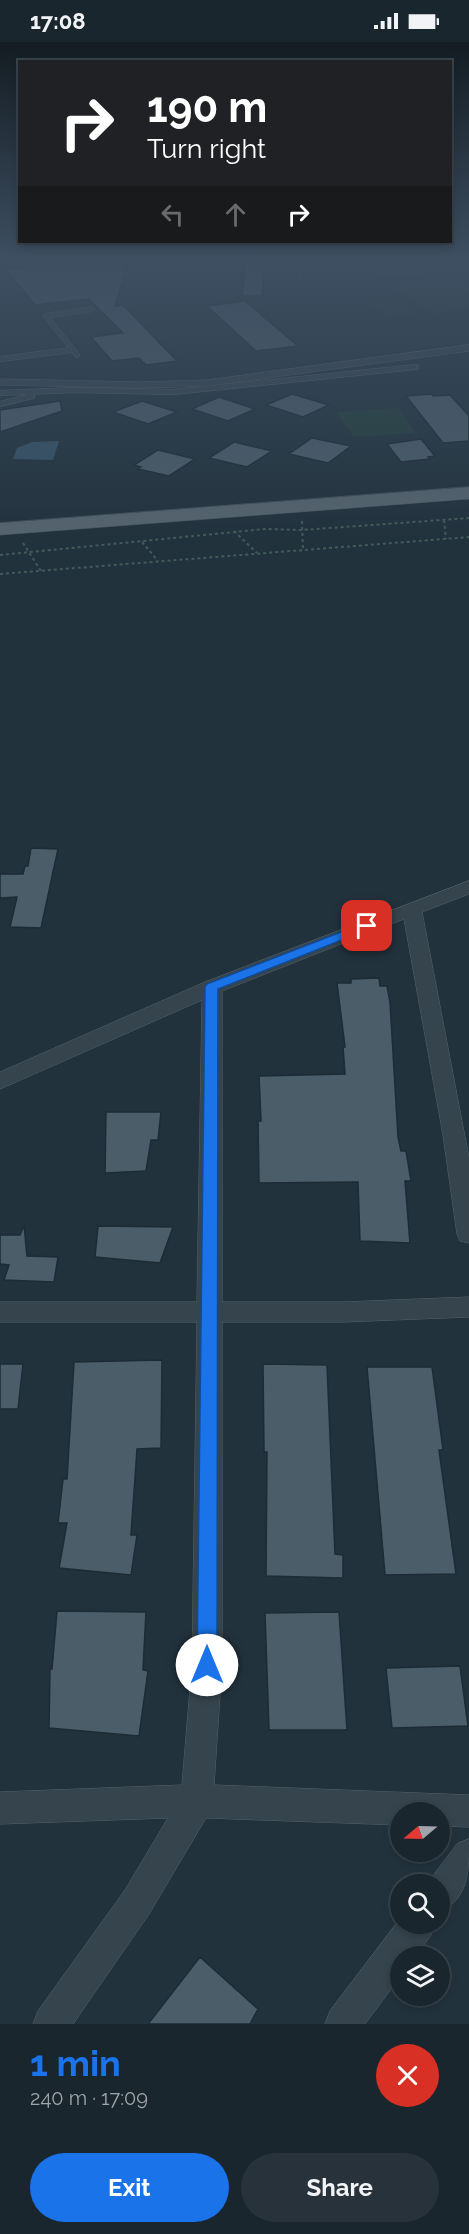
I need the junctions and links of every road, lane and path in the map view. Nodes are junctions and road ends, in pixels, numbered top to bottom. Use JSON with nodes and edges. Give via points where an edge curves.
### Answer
{"nodes":[{"id":1,"x":67,"y":350,"type":"edge"},
{"id":2,"x":71,"y":350,"type":"edge"},
{"id":3,"x":410,"y":350,"type":"edge"},
{"id":4,"x":450,"y":350,"type":"edge"},
{"id":5,"x":77,"y":355,"type":"dead end"},
{"id":6,"x":0,"y":359,"type":"edge"},
{"id":7,"x":416,"y":367,"type":"dead end"},
{"id":8,"x":0,"y":376,"type":"edge"},
{"id":9,"x":0,"y":382,"type":"edge"},
{"id":10,"x":54,"y":391,"type":"junction"},
{"id":11,"x":0,"y":393,"type":"edge"},
{"id":12,"x":0,"y":404,"type":"edge"},
{"id":13,"x":469,"y":493,"type":"edge"},
{"id":14,"x":301,"y":514,"type":"dead end"},
{"id":15,"x":469,"y":518,"type":"edge"},
{"id":16,"x":444,"y":520,"type":"junction"},
{"id":17,"x":230,"y":526,"type":"dead end"},
{"id":18,"x":302,"y":530,"type":"junction"},
{"id":19,"x":9,"y":532,"type":"edge"},
{"id":20,"x":235,"y":532,"type":"junction"},
{"id":21,"x":136,"y":534,"type":"dead end"},
{"id":22,"x":469,"y":537,"type":"edge"},
{"id":23,"x":446,"y":539,"type":"junction"},
{"id":24,"x":142,"y":542,"type":"junction"},
{"id":25,"x":303,"y":550,"type":"junction"},
{"id":26,"x":31,"y":553,"type":"junction"},
{"id":27,"x":257,"y":554,"type":"junction"},
{"id":28,"x":0,"y":555,"type":"edge"},
{"id":29,"x":158,"y":562,"type":"junction"},
{"id":30,"x":41,"y":571,"type":"junction"},
{"id":31,"x":0,"y":574,"type":"edge"},
{"id":32,"x":469,"y":887,"type":"edge"},
{"id":33,"x":412,"y":908,"type":"junction"},
{"id":34,"x":212,"y":987,"type":"junction"},
{"id":35,"x":0,"y":1081,"type":"edge"},
{"id":36,"x":461,"y":1135,"type":"edge"},
{"id":37,"x":469,"y":1234,"type":"edge"},
{"id":38,"x":469,"y":1307,"type":"edge"},
{"id":39,"x":210,"y":1311,"type":"junction"},
{"id":40,"x":0,"y":1312,"type":"edge"},
{"id":41,"x":197,"y":1801,"type":"junction"},
{"id":42,"x":0,"y":1808,"type":"edge"},
{"id":43,"x":469,"y":1811,"type":"edge"},
{"id":44,"x":469,"y":1856,"type":"edge"},
{"id":45,"x":450,"y":1882,"type":"edge"},
{"id":46,"x":411,"y":1934,"type":"edge"},
{"id":47,"x":51,"y":2024,"type":"edge"},
{"id":48,"x":344,"y":2024,"type":"edge"}],
"edges":[{"from":1,"to":6,"type":"lane"},
{"from":2,"to":5,"type":"lane"},
{"from":3,"to":8,"type":"street","via":[[202,377]]},
{"from":4,"to":9,"type":"street","via":[[207,383]]},
{"from":7,"to":10,"type":"lane","via":[[174,392]]},
{"from":10,"to":11,"type":"lane"},
{"from":10,"to":12,"type":"lane"},
{"from":13,"to":19,"type":"main road"},
{"from":14,"to":18,"type":"path"},
{"from":15,"to":16,"type":"path"},
{"from":16,"to":18,"type":"path"},
{"from":16,"to":23,"type":"path"},
{"from":17,"to":20,"type":"path"},
{"from":18,"to":20,"type":"path"},
{"from":18,"to":25,"type":"path"},
{"from":19,"to":26,"type":"path"},
{"from":20,"to":24,"type":"path"},
{"from":20,"to":27,"type":"path"},
{"from":21,"to":24,"type":"path"},
{"from":22,"to":23,"type":"path"},
{"from":23,"to":25,"type":"path"},
{"from":24,"to":26,"type":"path"},
{"from":24,"to":29,"type":"path"},
{"from":25,"to":27,"type":"path"},
{"from":26,"to":28,"type":"path"},
{"from":26,"to":30,"type":"path"},
{"from":27,"to":29,"type":"path"},
{"from":29,"to":30,"type":"path"},
{"from":30,"to":31,"type":"path"},
{"from":32,"to":33,"type":"street"},
{"from":33,"to":34,"type":"street"},
{"from":33,"to":36,"type":"street"},
{"from":34,"to":35,"type":"street"},
{"from":34,"to":39,"type":"street"},
{"from":36,"to":37,"type":"street"},
{"from":38,"to":39,"type":"street","via":[[343,1312]]},
{"from":39,"to":40,"type":"street"},
{"from":39,"to":41,"type":"street","via":[[207,1665]]},
{"from":41,"to":42,"type":"street"},
{"from":41,"to":43,"type":"street"},
{"from":41,"to":47,"type":"street","via":[[137,1902]]},
{"from":44,"to":45,"type":"street"},
{"from":46,"to":48,"type":"street"}]}
